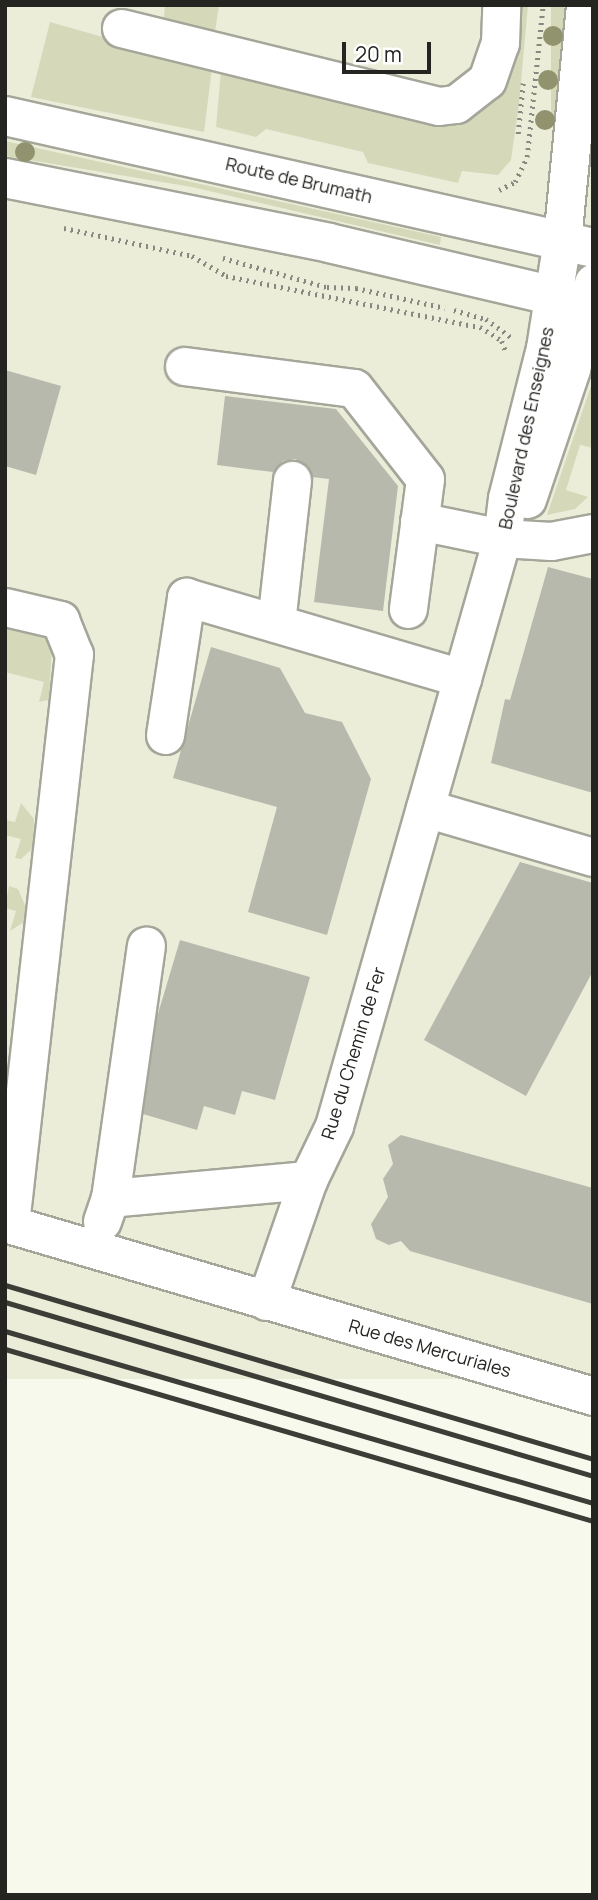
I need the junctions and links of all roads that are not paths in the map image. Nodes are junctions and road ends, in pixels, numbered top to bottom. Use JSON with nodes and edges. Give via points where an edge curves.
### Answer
{"nodes":[{"id":1,"x":501,"y":5,"type":"edge"},
{"id":2,"x":585,"y":5,"type":"edge"},
{"id":3,"x":121,"y":28,"type":"dead end"},
{"id":4,"x":5,"y":116,"type":"edge"},
{"id":5,"x":5,"y":178,"type":"edge"},
{"id":6,"x":577,"y":244,"type":"edge"},
{"id":7,"x":552,"y":296,"type":"junction"},
{"id":8,"x":591,"y":297,"type":"edge"},
{"id":9,"x":184,"y":366,"type":"dead end"},
{"id":10,"x":292,"y":480,"type":"dead end"},
{"id":11,"x":419,"y":521,"type":"junction"},
{"id":12,"x":593,"y":533,"type":"edge"},
{"id":13,"x":502,"y":538,"type":"junction"},
{"id":14,"x":5,"y":607,"type":"edge"},
{"id":15,"x":408,"y":609,"type":"dead end"},
{"id":16,"x":276,"y":623,"type":"junction"},
{"id":17,"x":462,"y":678,"type":"junction"},
{"id":18,"x":165,"y":735,"type":"dead end"},
{"id":19,"x":425,"y":808,"type":"junction"},
{"id":20,"x":593,"y":857,"type":"edge"},
{"id":21,"x":146,"y":946,"type":"dead end"},
{"id":22,"x":308,"y":1180,"type":"junction"},
{"id":23,"x":110,"y":1198,"type":"junction"},
{"id":24,"x":8,"y":1223,"type":"edge"},
{"id":25,"x":92,"y":1248,"type":"junction"},
{"id":26,"x":266,"y":1301,"type":"junction"},
{"id":27,"x":593,"y":1396,"type":"edge"}],
"edges":[{"from":1,"to":3,"type":"street","via":[[500,43],[487,80],[456,104],[439,106]]},
{"from":2,"to":6,"type":"street","name":"Boulevard des Enseignes"},
{"from":4,"to":6,"type":"main road","name":"Route de Brumath"},
{"from":5,"to":7,"type":"main road","via":[[329,243]]},
{"from":6,"to":7,"type":"street","name":"Boulevard des Enseignes"},
{"from":7,"to":8,"type":"main road"},
{"from":7,"to":13,"type":"street","name":"Boulevard des Enseignes","via":[[545,348],[507,498]]},
{"from":8,"to":13,"type":"street","name":"Boulevard des Enseignes","via":[[537,476]]},
{"from":9,"to":11,"type":"street","via":[[354,388],[425,479]]},
{"from":10,"to":16,"type":"street"},
{"from":11,"to":13,"type":"street"},
{"from":11,"to":15,"type":"street"},
{"from":12,"to":13,"type":"street","via":[[551,541]]},
{"from":13,"to":17,"type":"street","name":"Rue du Chemin de Fer"},
{"from":14,"to":24,"type":"street","via":[[60,620],[74,654]]},
{"from":16,"to":17,"type":"street"},
{"from":16,"to":18,"type":"street","via":[[186,597]]},
{"from":17,"to":19,"type":"street","name":"Rue du Chemin de Fer"},
{"from":19,"to":20,"type":"street"},
{"from":19,"to":22,"type":"street","name":"Rue du Chemin de Fer","via":[[334,1126]]},
{"from":21,"to":23,"type":"street"},
{"from":22,"to":23,"type":"street"},
{"from":22,"to":26,"type":"street","name":"Rue du Chemin de Fer"},
{"from":23,"to":25,"type":"street"},
{"from":24,"to":25,"type":"street"},
{"from":25,"to":26,"type":"street"},
{"from":26,"to":27,"type":"street","name":"Rue des Mercuriales"}]}
